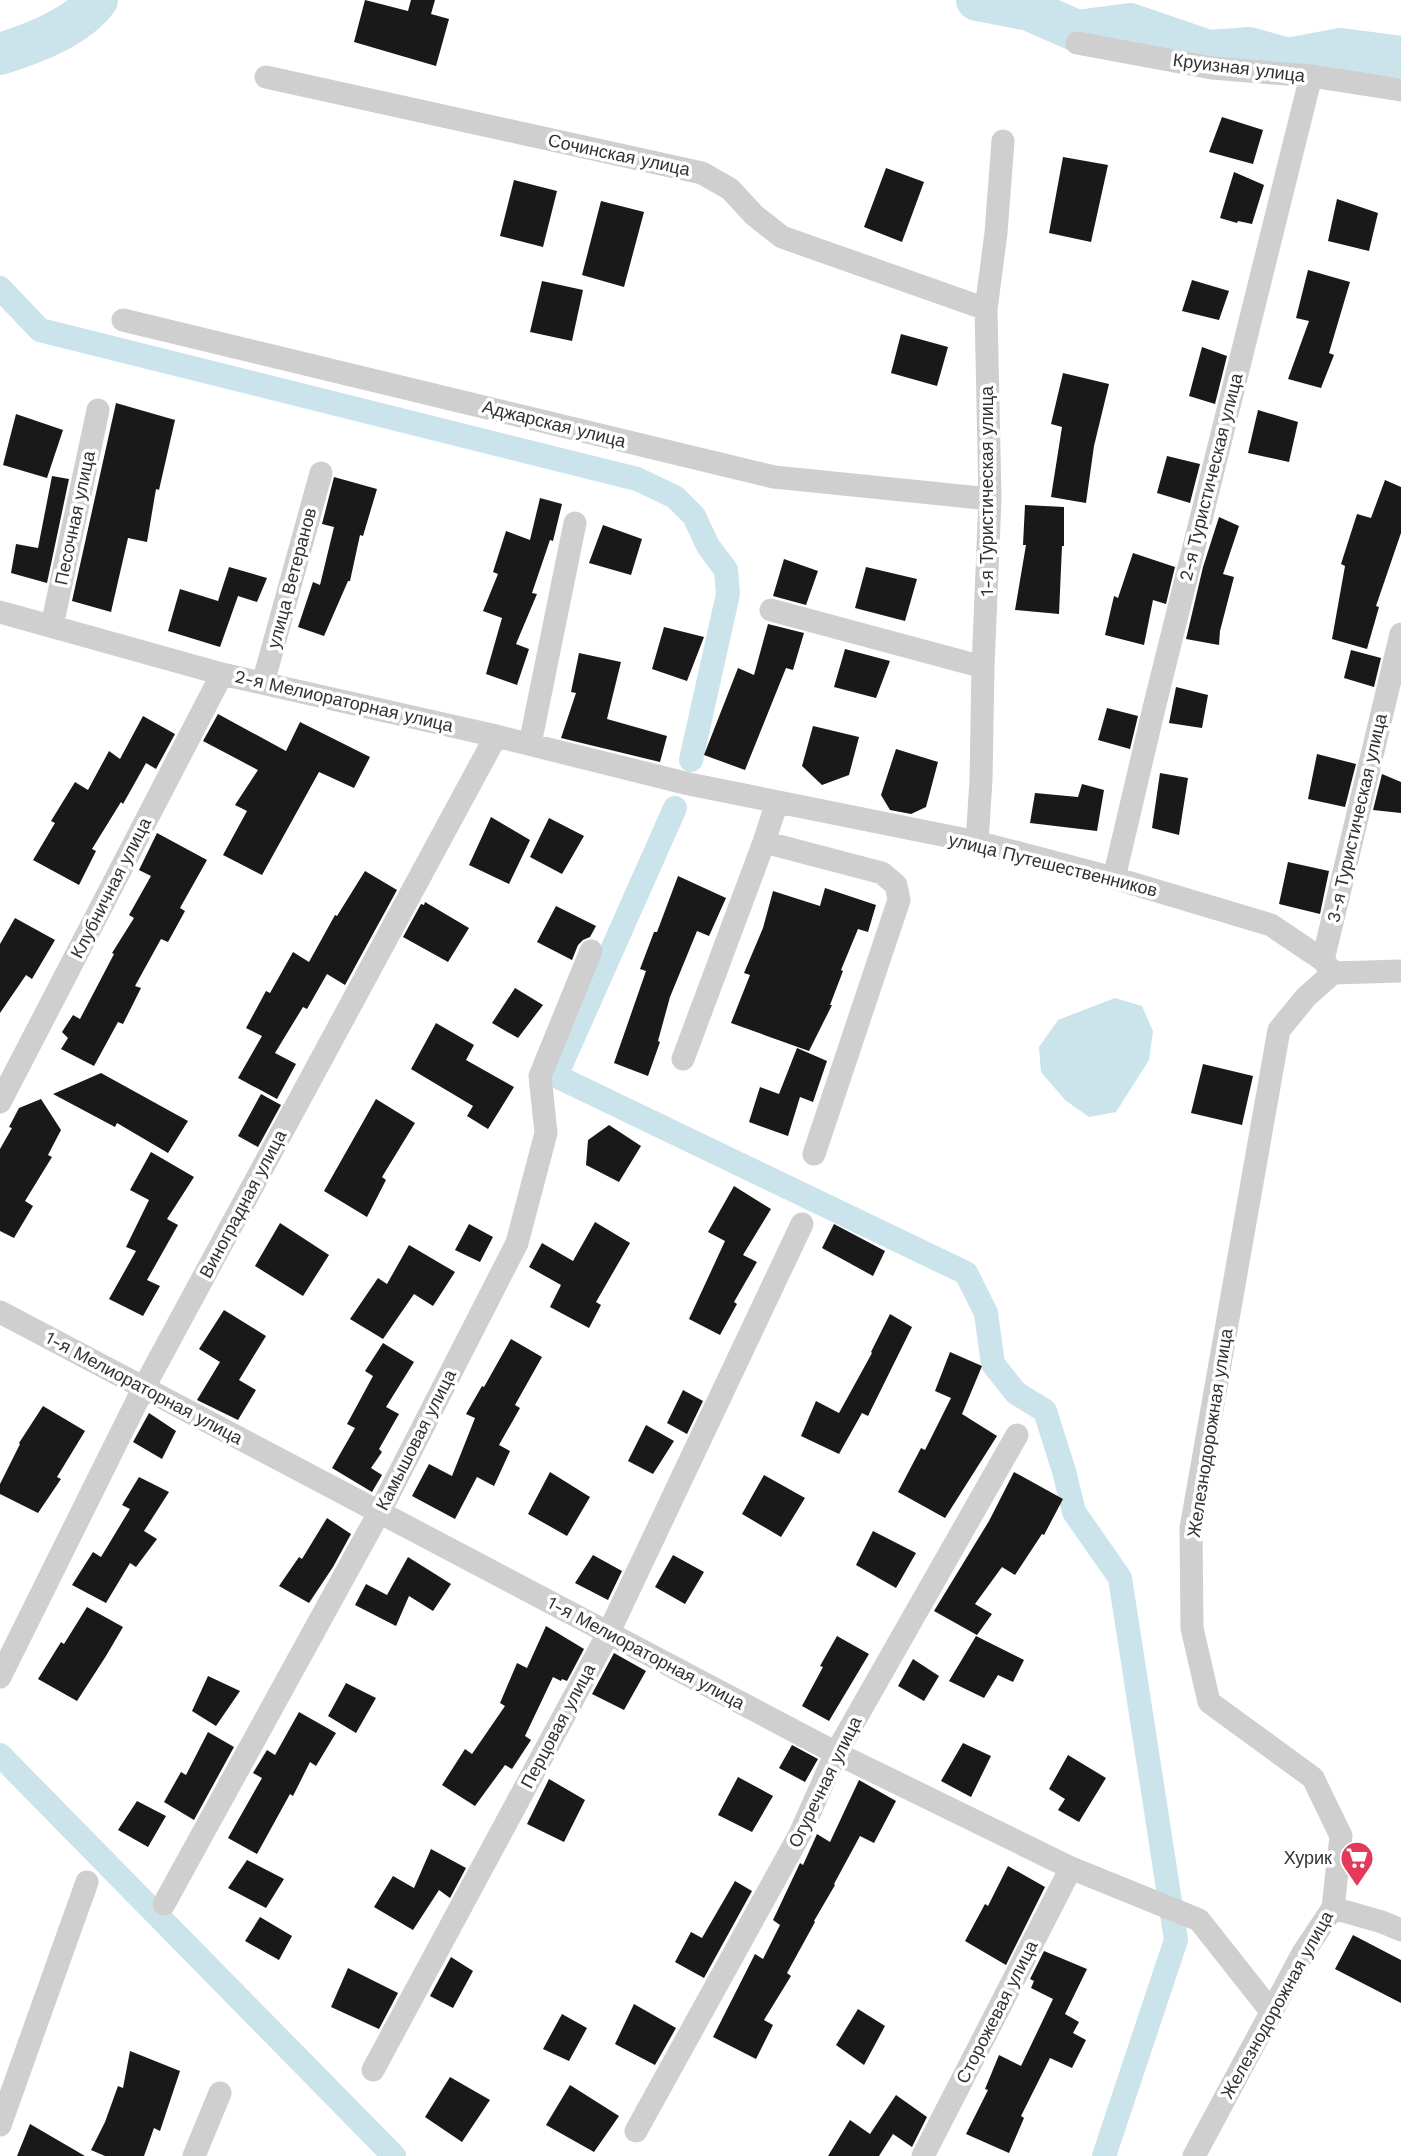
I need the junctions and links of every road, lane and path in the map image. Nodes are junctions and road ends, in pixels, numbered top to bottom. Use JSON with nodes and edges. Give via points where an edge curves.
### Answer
{"nodes":[{"id":1,"x":1077,"y":43,"type":"dead end"},
{"id":2,"x":1311,"y":76,"type":"junction"},
{"id":3,"x":266,"y":77,"type":"dead end"},
{"id":4,"x":1401,"y":90,"type":"edge"},
{"id":5,"x":1003,"y":141,"type":"dead end"},
{"id":6,"x":986,"y":309,"type":"junction"},
{"id":7,"x":123,"y":320,"type":"dead end"},
{"id":8,"x":98,"y":410,"type":"dead end"},
{"id":9,"x":321,"y":473,"type":"dead end"},
{"id":10,"x":990,"y":499,"type":"junction"},
{"id":11,"x":575,"y":523,"type":"dead end"},
{"id":12,"x":771,"y":610,"type":"dead end"},
{"id":13,"x":0,"y":612,"type":"edge"},
{"id":14,"x":52,"y":626,"type":"junction"},
{"id":15,"x":1401,"y":634,"type":"edge"},
{"id":16,"x":983,"y":667,"type":"junction"},
{"id":17,"x":222,"y":674,"type":"junction"},
{"id":18,"x":263,"y":683,"type":"junction"},
{"id":19,"x":496,"y":737,"type":"junction"},
{"id":20,"x":530,"y":744,"type":"junction"},
{"id":21,"x":689,"y":784,"type":"joint"},
{"id":22,"x":777,"y":802,"type":"junction"},
{"id":23,"x":764,"y":842,"type":"junction"},
{"id":24,"x":977,"y":842,"type":"junction"},
{"id":25,"x":1114,"y":878,"type":"junction"},
{"id":26,"x":591,"y":951,"type":"dead end"},
{"id":27,"x":1328,"y":966,"type":"junction"},
{"id":28,"x":1401,"y":971,"type":"edge"},
{"id":29,"x":683,"y":1059,"type":"dead end"},
{"id":30,"x":0,"y":1101,"type":"edge"},
{"id":31,"x":814,"y":1154,"type":"dead end"},
{"id":32,"x":802,"y":1224,"type":"dead end"},
{"id":33,"x":0,"y":1312,"type":"edge"},
{"id":34,"x":143,"y":1389,"type":"junction"},
{"id":35,"x":1017,"y":1435,"type":"dead end"},
{"id":36,"x":380,"y":1511,"type":"junction"},
{"id":37,"x":608,"y":1634,"type":"junction"},
{"id":38,"x":0,"y":1677,"type":"edge"},
{"id":39,"x":836,"y":1753,"type":"junction"},
{"id":40,"x":1071,"y":1868,"type":"junction"},
{"id":41,"x":87,"y":1882,"type":"dead end"},
{"id":42,"x":164,"y":1904,"type":"dead end"},
{"id":43,"x":1333,"y":1908,"type":"junction"},
{"id":44,"x":1401,"y":1930,"type":"edge"},
{"id":45,"x":1270,"y":2011,"type":"junction"},
{"id":46,"x":373,"y":2070,"type":"dead end"},
{"id":47,"x":220,"y":2092,"type":"dead end"},
{"id":48,"x":0,"y":2125,"type":"edge"},
{"id":49,"x":636,"y":2131,"type":"dead end"},
{"id":50,"x":194,"y":2156,"type":"edge"},
{"id":51,"x":923,"y":2156,"type":"edge"},
{"id":52,"x":1194,"y":2156,"type":"edge"}],
"edges":[{"from":1,"to":2,"type":"street","name":"Круизная улица","via":[[1212,68]]},
{"from":2,"to":4,"type":"street","name":"Круизная улица"},
{"from":2,"to":25,"type":"street","name":"2-я Туристическая улица"},
{"from":3,"to":6,"type":"street","name":"Сочинская улица","via":[[702,173],[730,189],[782,237]]},
{"from":5,"to":6,"type":"street","name":"1-я Туристическая улица"},
{"from":6,"to":10,"type":"street","name":"1-я Туристическая улица"},
{"from":7,"to":10,"type":"street","name":"Аджарская улица","via":[[774,477]]},
{"from":8,"to":14,"type":"street","name":"Песочная улица"},
{"from":9,"to":18,"type":"street","name":"улица Ветеранов"},
{"from":10,"to":16,"type":"street","name":"1-я Туристическая улица"},
{"from":11,"to":20,"type":"street"},
{"from":12,"to":16,"type":"street"},
{"from":13,"to":14,"type":"street","name":"2-я Мелиораторная улица"},
{"from":14,"to":17,"type":"street","name":"2-я Мелиораторная улица"},
{"from":15,"to":27,"type":"street","name":"3-я Туристическая улица"},
{"from":16,"to":24,"type":"street","name":"1-я Туристическая улица"},
{"from":17,"to":18,"type":"street","name":"2-я Мелиораторная улица"},
{"from":17,"to":30,"type":"street","name":"Клубничная улица"},
{"from":18,"to":19,"type":"street","name":"2-я Мелиораторная улица"},
{"from":19,"to":20,"type":"street","name":"2-я Мелиораторная улица"},
{"from":19,"to":34,"type":"street","name":"Виноградная улица"},
{"from":20,"to":21,"type":"street","name":"2-я Мелиораторная улица"},
{"from":21,"to":22,"type":"street","name":"улица Путешественников"},
{"from":22,"to":23,"type":"street"},
{"from":22,"to":24,"type":"street","name":"улица Путешественников"},
{"from":23,"to":29,"type":"street"},
{"from":23,"to":31,"type":"street","via":[[881,873],[896,885],[899,900]]},
{"from":24,"to":25,"type":"street","name":"улица Путешественников"},
{"from":25,"to":27,"type":"street","name":"улица Путешественников","via":[[1270,925]]},
{"from":26,"to":36,"type":"street","name":"Камышовая улица","via":[[540,1076],[546,1133],[517,1243]]},
{"from":27,"to":28,"type":"street"},
{"from":27,"to":43,"type":"street","name":"Железнодорожная улица","via":[[1279,1030],[1191,1528],[1191,1578],[1192,1628],[1209,1702],[1312,1778],[1341,1836]]},
{"from":32,"to":37,"type":"street","name":"Перцовая улица"},
{"from":33,"to":34,"type":"street","name":"1-я Мелиораторная улица"},
{"from":34,"to":36,"type":"street","name":"1-я Мелиораторная улица"},
{"from":34,"to":38,"type":"street","name":"Виноградная улица"},
{"from":35,"to":39,"type":"street","name":"Огуречная улица"},
{"from":36,"to":37,"type":"street","name":"1-я Мелиораторная улица"},
{"from":36,"to":42,"type":"street","name":"Камышовая улица"},
{"from":37,"to":39,"type":"street","name":"1-я Мелиораторная улица"},
{"from":37,"to":46,"type":"street","name":"Перцовая улица"},
{"from":39,"to":40,"type":"street","name":"1-я Мелиораторная улица"},
{"from":39,"to":49,"type":"street","name":"Огуречная улица","via":[[800,1834]]},
{"from":40,"to":45,"type":"street","name":"1-я Мелиораторная улица","via":[[1199,1920]]},
{"from":40,"to":51,"type":"street","name":"Сторожевая улица"},
{"from":41,"to":48,"type":"street"},
{"from":43,"to":44,"type":"street"},
{"from":43,"to":45,"type":"street","name":"Железнодорожная улица"},
{"from":45,"to":52,"type":"street","name":"Железнодорожная улица"},
{"from":47,"to":50,"type":"street"}]}
